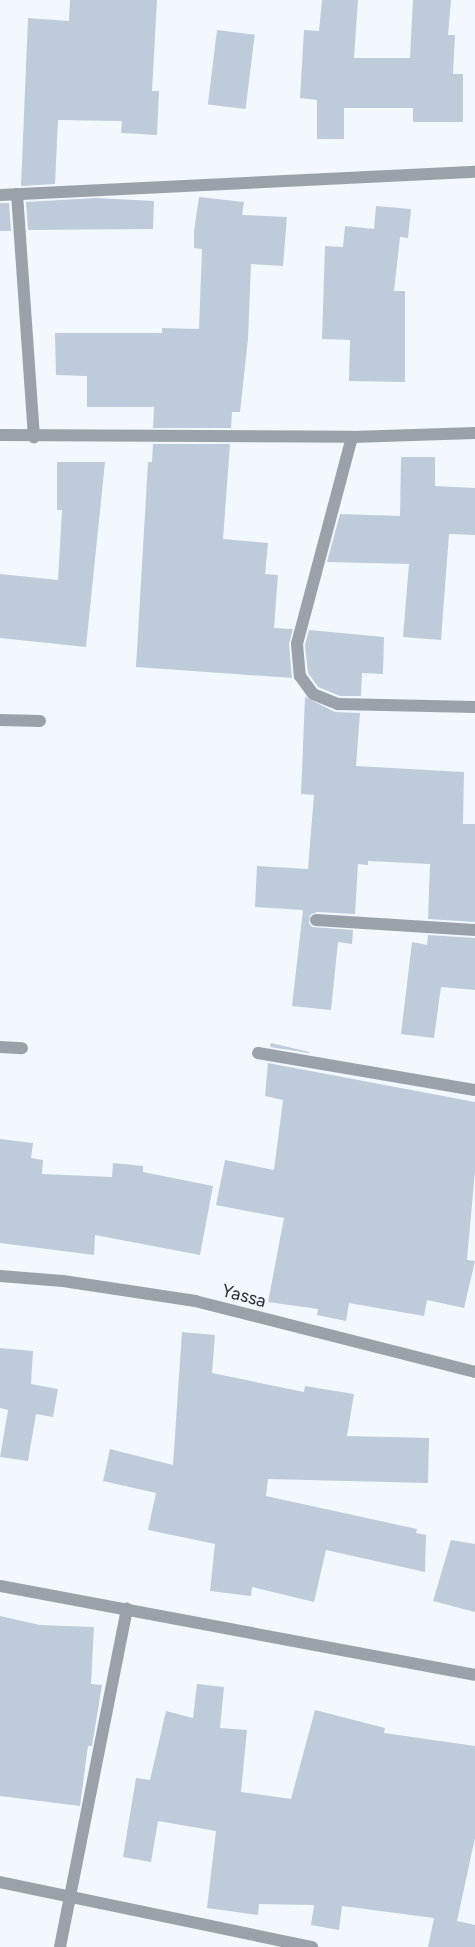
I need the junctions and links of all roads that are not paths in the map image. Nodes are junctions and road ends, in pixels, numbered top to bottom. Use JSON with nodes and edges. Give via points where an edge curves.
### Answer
{"nodes":[{"id":1,"x":475,"y":172,"type":"edge"},
{"id":2,"x":17,"y":194,"type":"junction"},
{"id":3,"x":0,"y":195,"type":"edge"},
{"id":4,"x":475,"y":433,"type":"edge"},
{"id":5,"x":0,"y":435,"type":"edge"},
{"id":6,"x":34,"y":437,"type":"junction"},
{"id":7,"x":352,"y":437,"type":"junction"},
{"id":8,"x":475,"y":707,"type":"edge"},
{"id":9,"x":0,"y":720,"type":"edge"},
{"id":10,"x":40,"y":721,"type":"dead end"},
{"id":11,"x":316,"y":920,"type":"dead end"},
{"id":12,"x":475,"y":930,"type":"edge"},
{"id":13,"x":0,"y":1046,"type":"edge"},
{"id":14,"x":22,"y":1048,"type":"dead end"},
{"id":15,"x":258,"y":1053,"type":"dead end"},
{"id":16,"x":475,"y":1090,"type":"edge"},
{"id":17,"x":0,"y":1276,"type":"edge"},
{"id":18,"x":475,"y":1372,"type":"edge"},
{"id":19,"x":0,"y":1586,"type":"edge"},
{"id":20,"x":127,"y":1609,"type":"junction"},
{"id":21,"x":475,"y":1675,"type":"edge"},
{"id":22,"x":0,"y":1882,"type":"edge"},
{"id":23,"x":69,"y":1898,"type":"junction"},
{"id":24,"x":60,"y":1947,"type":"edge"},
{"id":25,"x":312,"y":1947,"type":"edge"}],
"edges":[{"from":1,"to":2,"type":"street"},
{"from":2,"to":3,"type":"street"},
{"from":2,"to":6,"type":"street"},
{"from":4,"to":7,"type":"street"},
{"from":5,"to":6,"type":"street"},
{"from":6,"to":7,"type":"street"},
{"from":7,"to":8,"type":"street","via":[[297,644],[300,676],[312,694],[338,704]]},
{"from":9,"to":10,"type":"street"},
{"from":11,"to":12,"type":"street"},
{"from":13,"to":14,"type":"street"},
{"from":15,"to":16,"type":"street"},
{"from":17,"to":18,"type":"street","name":"Yassa","via":[[63,1281],[195,1301]]},
{"from":19,"to":20,"type":"street"},
{"from":20,"to":21,"type":"street"},
{"from":20,"to":23,"type":"street"},
{"from":22,"to":23,"type":"street"},
{"from":23,"to":24,"type":"street"},
{"from":23,"to":25,"type":"street"}]}
